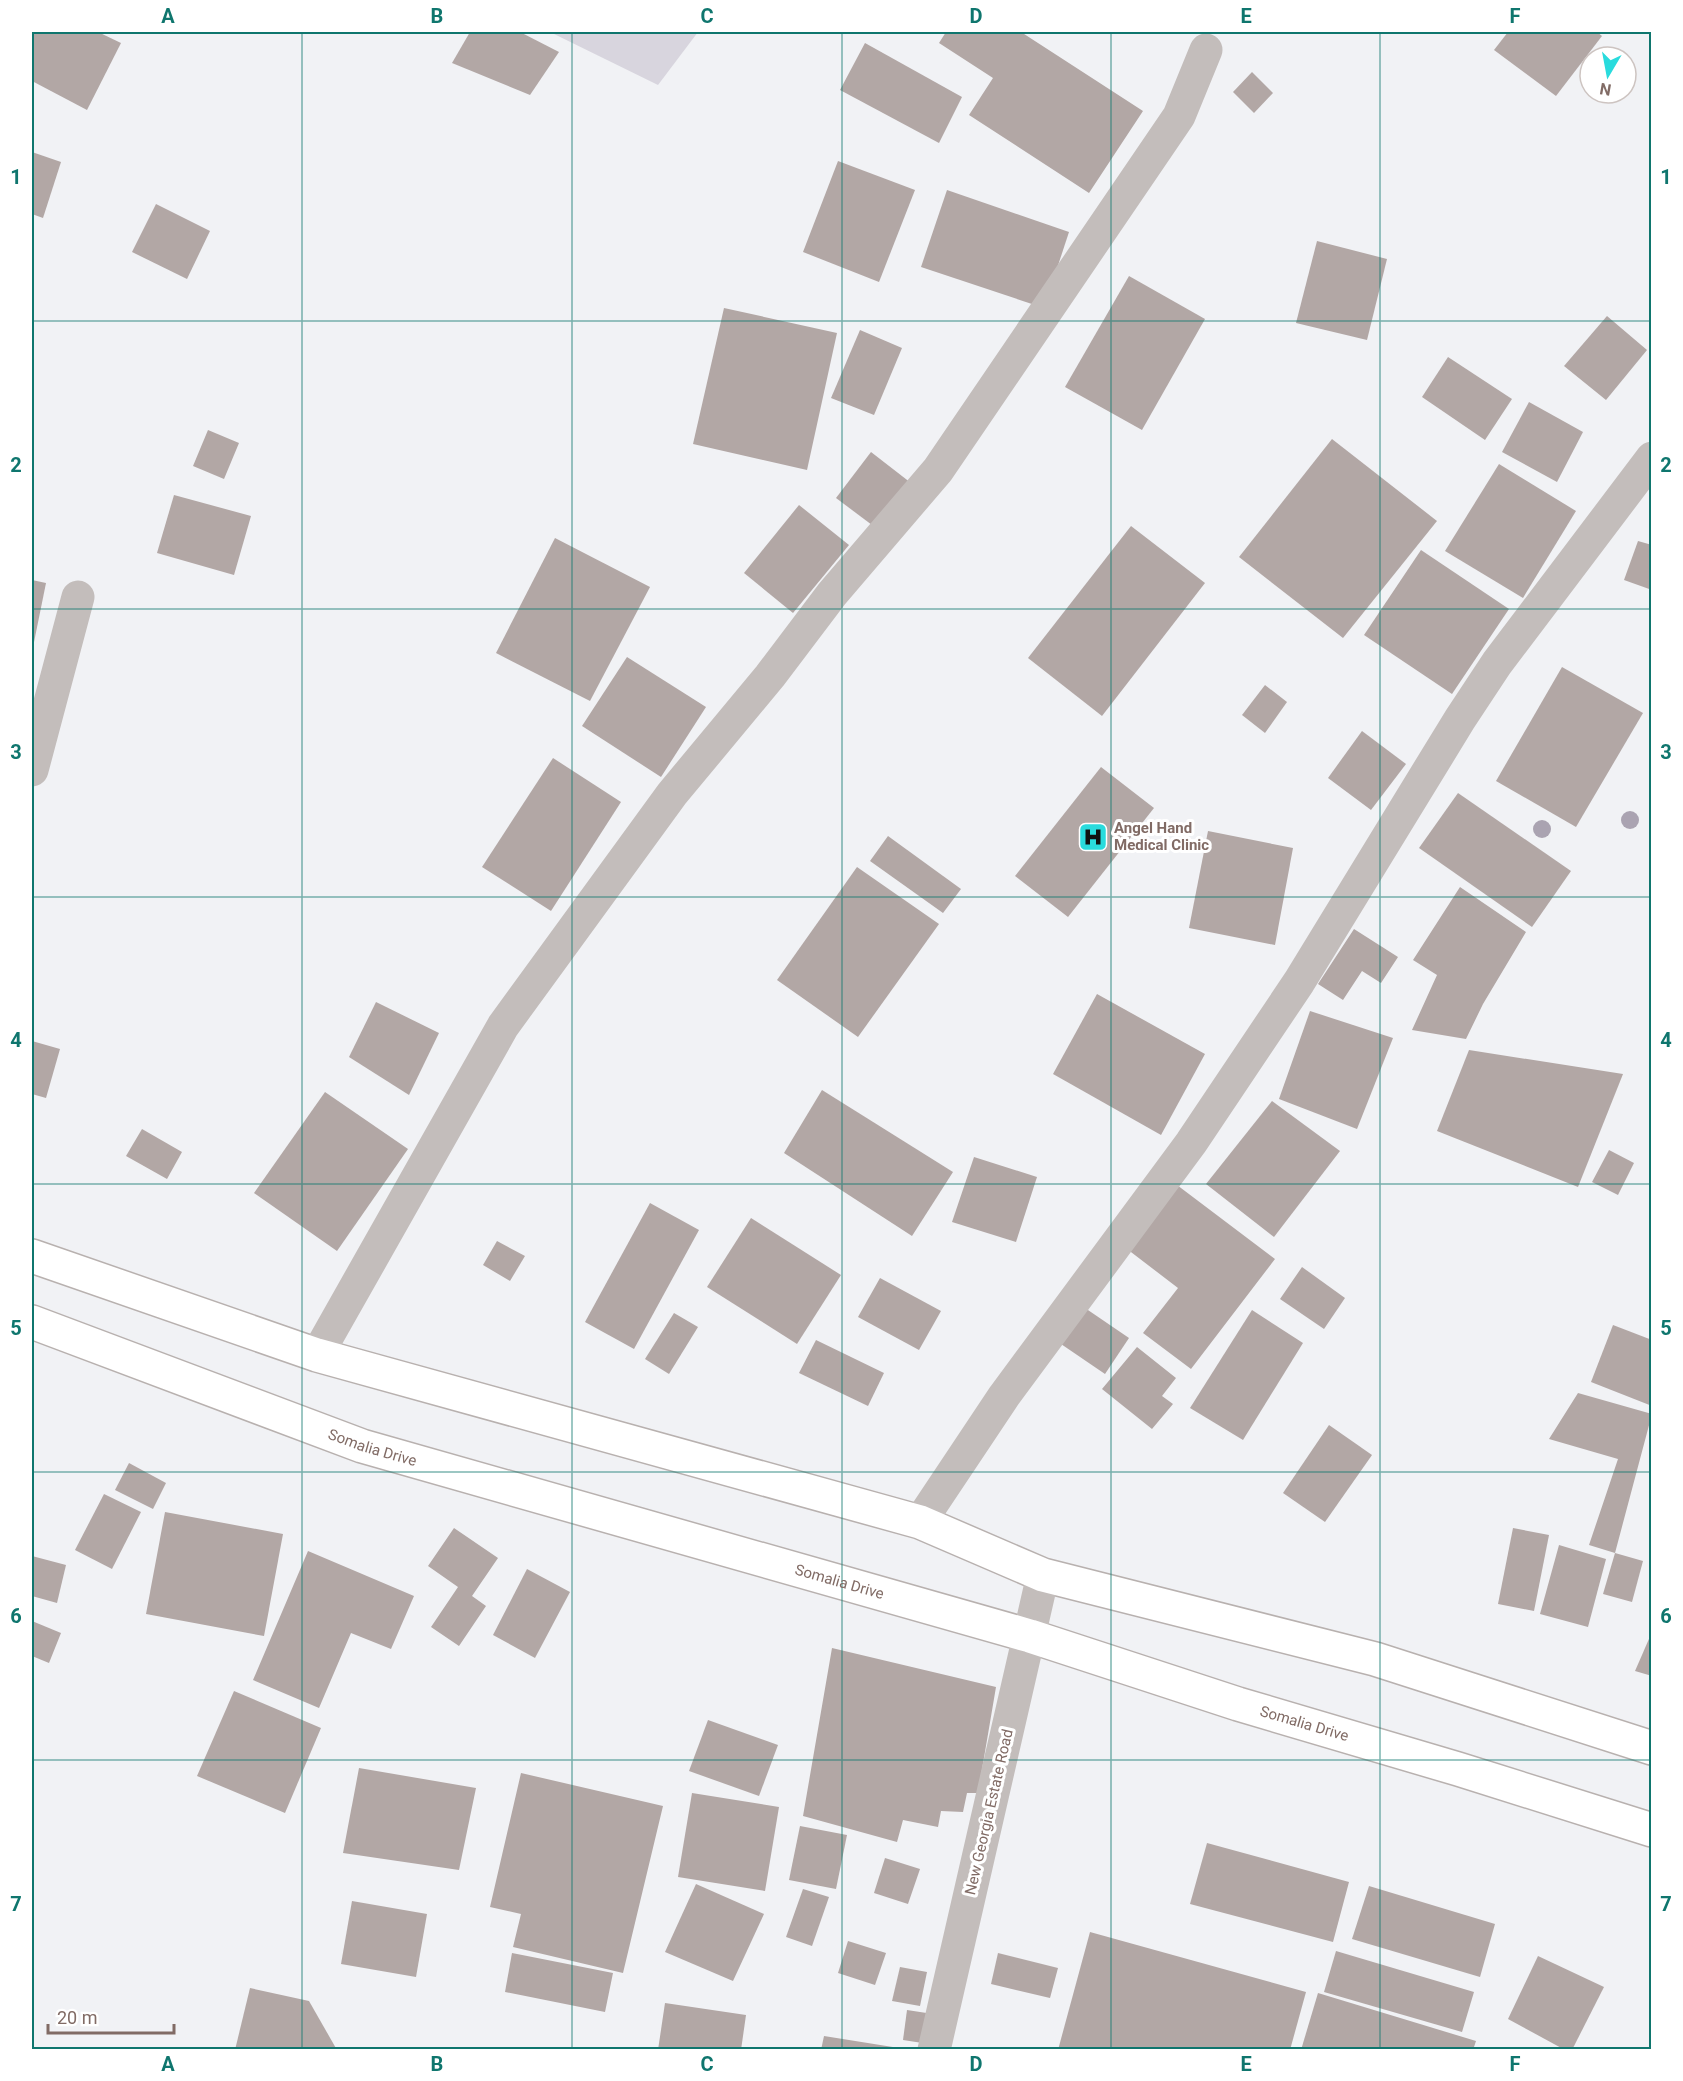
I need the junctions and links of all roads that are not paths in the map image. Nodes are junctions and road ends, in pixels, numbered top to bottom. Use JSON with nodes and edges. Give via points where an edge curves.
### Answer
{"nodes":[{"id":1,"x":1206,"y":50,"type":"dead end"},
{"id":2,"x":1652,"y":459,"type":"edge"},
{"id":3,"x":78,"y":597,"type":"dead end"},
{"id":4,"x":32,"y":770,"type":"edge"},
{"id":5,"x":32,"y":1256,"type":"edge"},
{"id":6,"x":32,"y":1322,"type":"edge"},
{"id":7,"x":317,"y":1355,"type":"junction"},
{"id":8,"x":920,"y":1522,"type":"junction"},
{"id":9,"x":1043,"y":1575,"type":"junction"},
{"id":10,"x":1030,"y":1636,"type":"junction"},
{"id":11,"x":1652,"y":1748,"type":"edge"},
{"id":12,"x":1652,"y":1830,"type":"edge"},
{"id":13,"x":934,"y":2049,"type":"edge"}],
"edges":[{"from":1,"to":7,"type":"street","via":[[1179,116],[938,470],[832,594],[672,794],[503,1026]]},
{"from":2,"to":8,"type":"street","via":[[1497,663],[1299,982],[1191,1143],[1004,1396]]},
{"from":3,"to":4,"type":"street"},
{"from":5,"to":7,"type":"main road"},
{"from":6,"to":10,"type":"main road","name":"Somalia Drive","via":[[362,1446]]},
{"from":7,"to":8,"type":"main road"},
{"from":8,"to":9,"type":"main road"},
{"from":9,"to":10,"type":"street","name":"New Georgia Estate Road"},
{"from":9,"to":11,"type":"main road","via":[[1376,1659]]},
{"from":10,"to":12,"type":"main road","name":"Somalia Drive"},
{"from":10,"to":13,"type":"street","name":"New Georgia Estate Road"}]}
